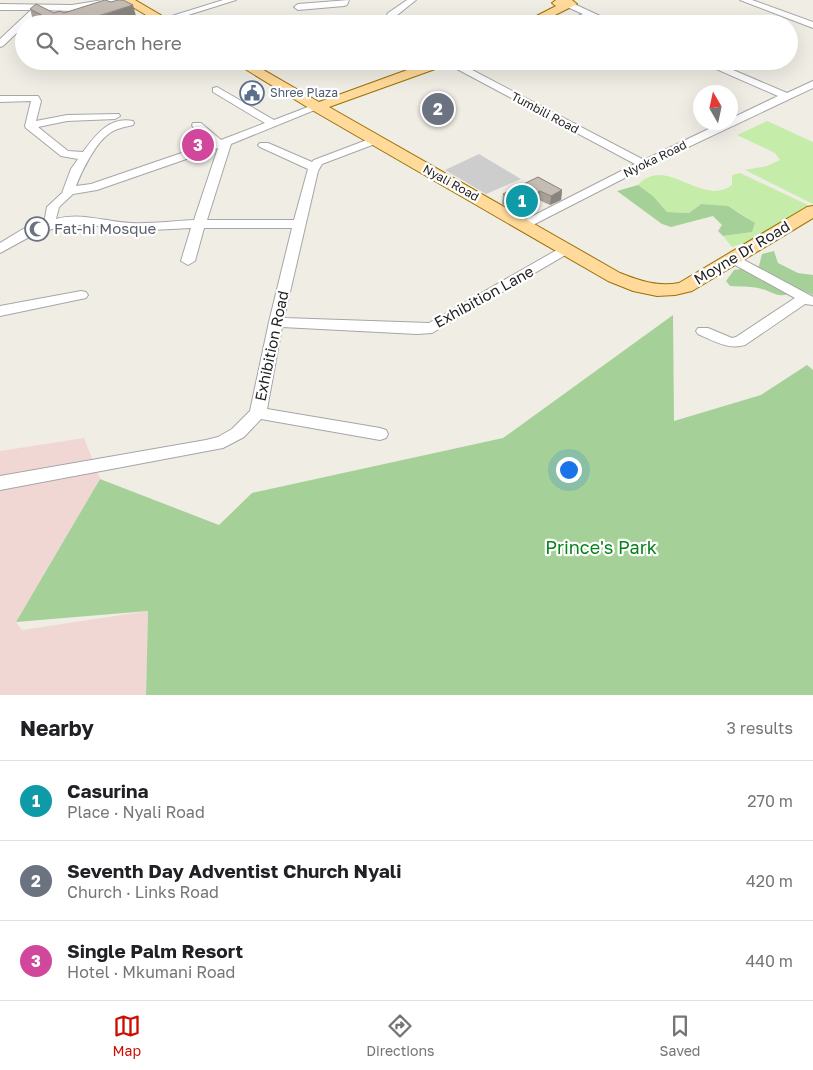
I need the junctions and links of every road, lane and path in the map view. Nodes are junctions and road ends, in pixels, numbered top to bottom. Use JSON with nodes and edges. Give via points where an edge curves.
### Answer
{"nodes":[{"id":1,"x":117,"y":0,"type":"edge"},
{"id":2,"x":127,"y":0,"type":"edge"},
{"id":3,"x":232,"y":0,"type":"edge"},
{"id":4,"x":345,"y":0,"type":"edge"},
{"id":5,"x":412,"y":0,"type":"edge"},
{"id":6,"x":744,"y":0,"type":"edge"},
{"id":7,"x":566,"y":2,"type":"edge"},
{"id":8,"x":0,"y":7,"type":"edge"},
{"id":9,"x":298,"y":7,"type":"dead end"},
{"id":10,"x":38,"y":8,"type":"junction"},
{"id":11,"x":590,"y":14,"type":"joint"},
{"id":12,"x":30,"y":15,"type":"edge"},
{"id":13,"x":154,"y":15,"type":"edge"},
{"id":14,"x":187,"y":15,"type":"edge"},
{"id":15,"x":391,"y":15,"type":"edge"},
{"id":16,"x":551,"y":15,"type":"edge"},
{"id":17,"x":587,"y":15,"type":"edge"},
{"id":18,"x":785,"y":15,"type":"edge"},
{"id":19,"x":798,"y":20,"type":"edge"},
{"id":20,"x":813,"y":25,"type":"edge"},
{"id":21,"x":15,"y":29,"type":"edge"},
{"id":22,"x":1,"y":42,"type":"edge"},
{"id":23,"x":254,"y":70,"type":"edge"},
{"id":24,"x":420,"y":70,"type":"edge"},
{"id":25,"x":463,"y":70,"type":"edge"},
{"id":26,"x":724,"y":70,"type":"edge"},
{"id":27,"x":813,"y":84,"type":"edge"},
{"id":28,"x":217,"y":90,"type":"dead end"},
{"id":29,"x":786,"y":96,"type":"junction"},
{"id":30,"x":0,"y":99,"type":"edge"},
{"id":31,"x":318,"y":106,"type":"junction"},
{"id":32,"x":115,"y":116,"type":"dead end"},
{"id":33,"x":129,"y":123,"type":"dead end"},
{"id":34,"x":197,"y":124,"type":"dead end"},
{"id":35,"x":273,"y":124,"type":"junction"},
{"id":36,"x":30,"y":126,"type":"junction"},
{"id":37,"x":376,"y":140,"type":"junction"},
{"id":38,"x":222,"y":143,"type":"junction"},
{"id":39,"x":286,"y":144,"type":"dead end"},
{"id":40,"x":264,"y":145,"type":"dead end"},
{"id":41,"x":86,"y":156,"type":"junction"},
{"id":42,"x":644,"y":164,"type":"junction"},
{"id":43,"x":316,"y":165,"type":"junction"},
{"id":44,"x":68,"y":191,"type":"junction"},
{"id":45,"x":813,"y":211,"type":"edge"},
{"id":46,"x":199,"y":224,"type":"junction"},
{"id":47,"x":300,"y":224,"type":"junction"},
{"id":48,"x":50,"y":225,"type":"junction"},
{"id":49,"x":525,"y":225,"type":"junction"},
{"id":50,"x":0,"y":249,"type":"edge"},
{"id":51,"x":567,"y":250,"type":"junction"},
{"id":52,"x":733,"y":258,"type":"junction"},
{"id":53,"x":188,"y":261,"type":"dead end"},
{"id":54,"x":668,"y":291,"type":"joint"},
{"id":55,"x":81,"y":295,"type":"dead end"},
{"id":56,"x":809,"y":300,"type":"edge"},
{"id":57,"x":0,"y":311,"type":"edge"},
{"id":58,"x":276,"y":322,"type":"junction"},
{"id":59,"x":704,"y":331,"type":"dead end"},
{"id":60,"x":258,"y":413,"type":"junction"},
{"id":61,"x":380,"y":434,"type":"dead end"},
{"id":62,"x":0,"y":483,"type":"edge"}],
"edges":[{"from":1,"to":10,"type":"street","via":[[83,7]]},
{"from":2,"to":13,"type":"main road"},
{"from":3,"to":14,"type":"street"},
{"from":4,"to":9,"type":"street","via":[[344,3]]},
{"from":5,"to":15,"type":"street"},
{"from":6,"to":18,"type":"street"},
{"from":7,"to":11,"type":"street"},
{"from":7,"to":16,"type":"main road"},
{"from":8,"to":10,"type":"street"},
{"from":10,"to":12,"type":"street"},
{"from":11,"to":17,"type":"street"},
{"from":19,"to":20,"type":"street"},
{"from":21,"to":22,"type":"street"},
{"from":23,"to":31,"type":"main road","name":"Nyali Road"},
{"from":24,"to":31,"type":"main road"},
{"from":25,"to":42,"type":"street","name":"Tumbili Road"},
{"from":26,"to":29,"type":"street"},
{"from":27,"to":29,"type":"street","name":"Nyoka Road"},
{"from":28,"to":35,"type":"street"},
{"from":29,"to":42,"type":"street","name":"Nyoka Road"},
{"from":30,"to":36,"type":"street","via":[[34,98]]},
{"from":31,"to":35,"type":"street"},
{"from":31,"to":37,"type":"main road","name":"Nyali Road"},
{"from":32,"to":36,"type":"street","via":[[67,118]]},
{"from":33,"to":41,"type":"street","via":[[103,131]]},
{"from":34,"to":38,"type":"street"},
{"from":35,"to":38,"type":"street"},
{"from":36,"to":41,"type":"street","via":[[65,154]]},
{"from":37,"to":43,"type":"street"},
{"from":37,"to":49,"type":"main road","name":"Nyali Road"},
{"from":38,"to":44,"type":"street","via":[[93,187]]},
{"from":38,"to":46,"type":"street"},
{"from":39,"to":43,"type":"street"},
{"from":40,"to":43,"type":"street"},
{"from":41,"to":44,"type":"street"},
{"from":42,"to":49,"type":"street","name":"Nyoka Road"},
{"from":43,"to":47,"type":"street","name":"Exhibition Road"},
{"from":44,"to":48,"type":"street","via":[[53,206]]},
{"from":45,"to":52,"type":"main road","name":"Moyne Dr Road"},
{"from":46,"to":47,"type":"street"},
{"from":46,"to":48,"type":"street","via":[[131,227],[77,220]]},
{"from":46,"to":53,"type":"street"},
{"from":47,"to":58,"type":"street","name":"Exhibition Road"},
{"from":48,"to":50,"type":"street","via":[[28,232]]},
{"from":49,"to":51,"type":"main road","name":"Nyali Road"},
{"from":51,"to":54,"type":"main road","name":"Nyali Road","via":[[629,284],[656,292]]},
{"from":51,"to":58,"type":"street","name":"Exhibition Lane","via":[[432,328]]},
{"from":52,"to":54,"type":"main road","name":"Moyne Dr Road","via":[[694,282]]},
{"from":52,"to":56,"type":"street"},
{"from":55,"to":57,"type":"street"},
{"from":56,"to":59,"type":"street","via":[[740,342],[731,343]]},
{"from":58,"to":60,"type":"street","name":"Exhibition Road"},
{"from":60,"to":61,"type":"street"},
{"from":60,"to":62,"type":"street","name":"Exhibition Road","via":[[238,433],[223,442]]}]}
